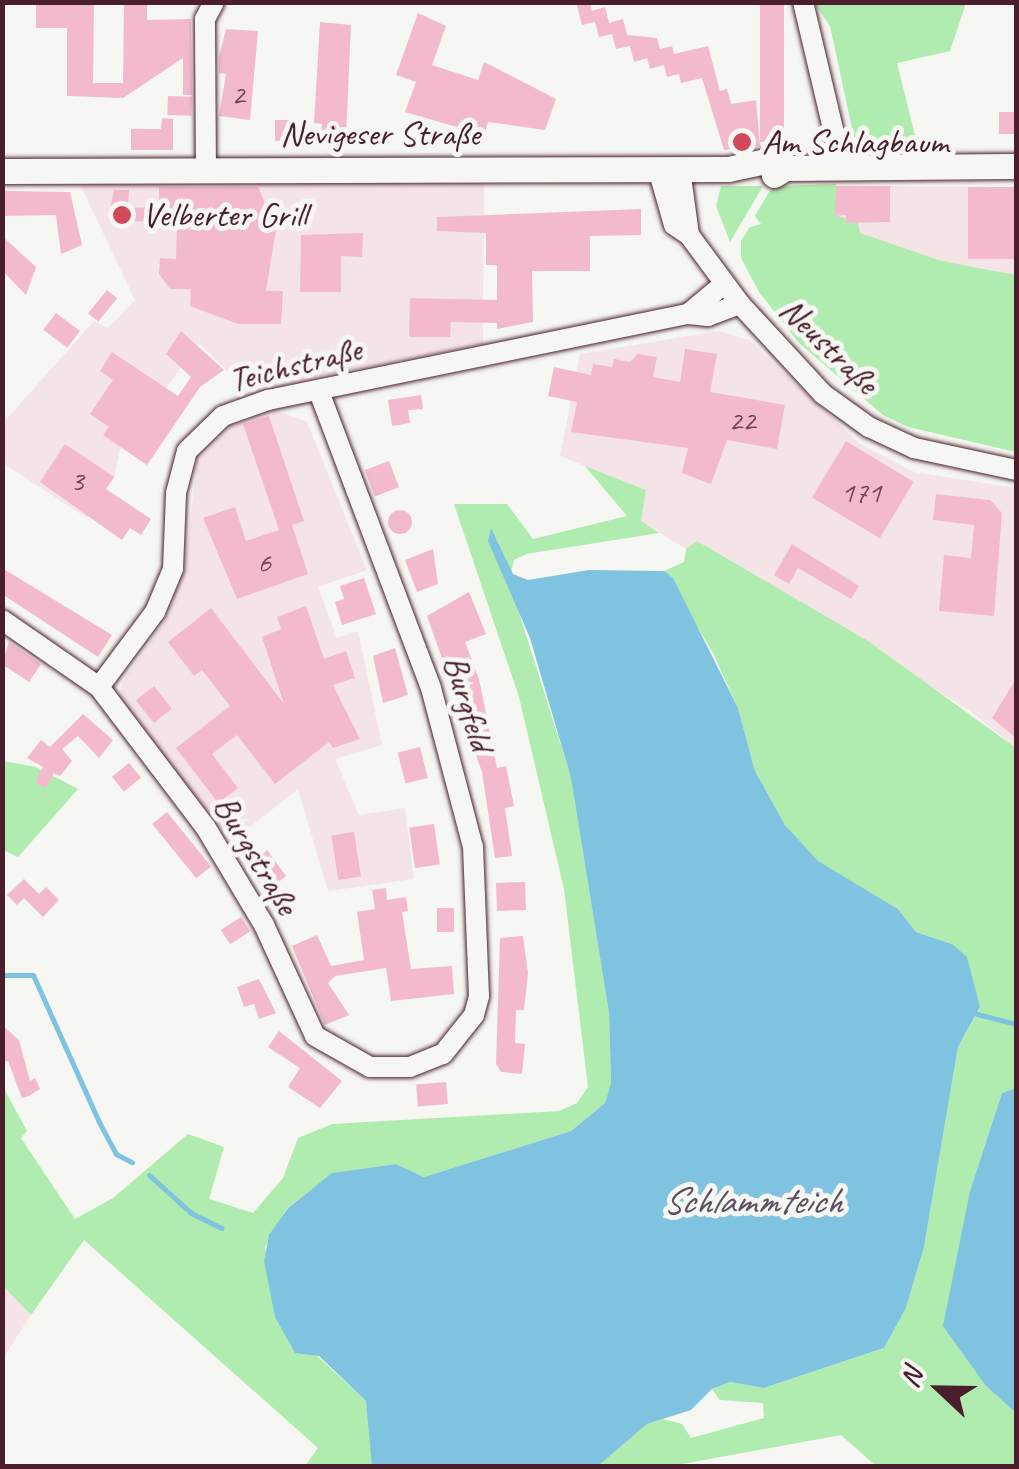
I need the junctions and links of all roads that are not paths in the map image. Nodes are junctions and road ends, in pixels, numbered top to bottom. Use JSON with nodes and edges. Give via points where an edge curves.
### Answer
{"nodes":[{"id":1,"x":803,"y":2,"type":"edge"},
{"id":2,"x":205,"y":8,"type":"edge"},
{"id":3,"x":1016,"y":166,"type":"edge"},
{"id":4,"x":842,"y":167,"type":"junction"},
{"id":5,"x":669,"y":169,"type":"junction"},
{"id":6,"x":2,"y":170,"type":"edge"},
{"id":7,"x":206,"y":170,"type":"junction"},
{"id":8,"x":724,"y":284,"type":"junction"},
{"id":9,"x":740,"y":304,"type":"junction"},
{"id":10,"x":688,"y":314,"type":"junction"},
{"id":11,"x":320,"y":391,"type":"junction"},
{"id":12,"x":1016,"y":470,"type":"edge"},
{"id":13,"x":2,"y":620,"type":"edge"},
{"id":14,"x":98,"y":687,"type":"junction"},
{"id":15,"x":455,"y":1044,"type":"joint"}],
"edges":[{"from":1,"to":4,"type":"street"},
{"from":2,"to":7,"type":"street"},
{"from":3,"to":4,"type":"main road","name":"Nevigeser Straße"},
{"from":4,"to":5,"type":"main road","name":"Nevigeser Straße","via":[[785,168],[776,175],[758,168]]},
{"from":5,"to":7,"type":"main road","name":"Nevigeser Straße"},
{"from":5,"to":8,"type":"street","name":"Neustraße","via":[[689,235]]},
{"from":6,"to":7,"type":"main road","name":"Nevigeser Straße"},
{"from":8,"to":9,"type":"street","name":"Neustraße"},
{"from":8,"to":10,"type":"street","name":"Teichstraße"},
{"from":9,"to":10,"type":"street","name":"Teichstraße","via":[[708,316]]},
{"from":9,"to":12,"type":"street","name":"Neustraße","via":[[823,394],[869,427],[942,456]]},
{"from":10,"to":11,"type":"street","name":"Teichstraße"},
{"from":11,"to":14,"type":"street","name":"Teichstraße","via":[[244,406],[196,437],[176,493],[173,569],[155,612]]},
{"from":11,"to":15,"type":"street","name":"Burgfeld","via":[[431,688],[473,847],[481,976],[474,1015]]},
{"from":13,"to":14,"type":"street","name":"Burgstraße"},
{"from":14,"to":15,"type":"street","name":"Burgstraße","via":[[237,876],[315,1036],[350,1062],[391,1068],[429,1062]]}]}
